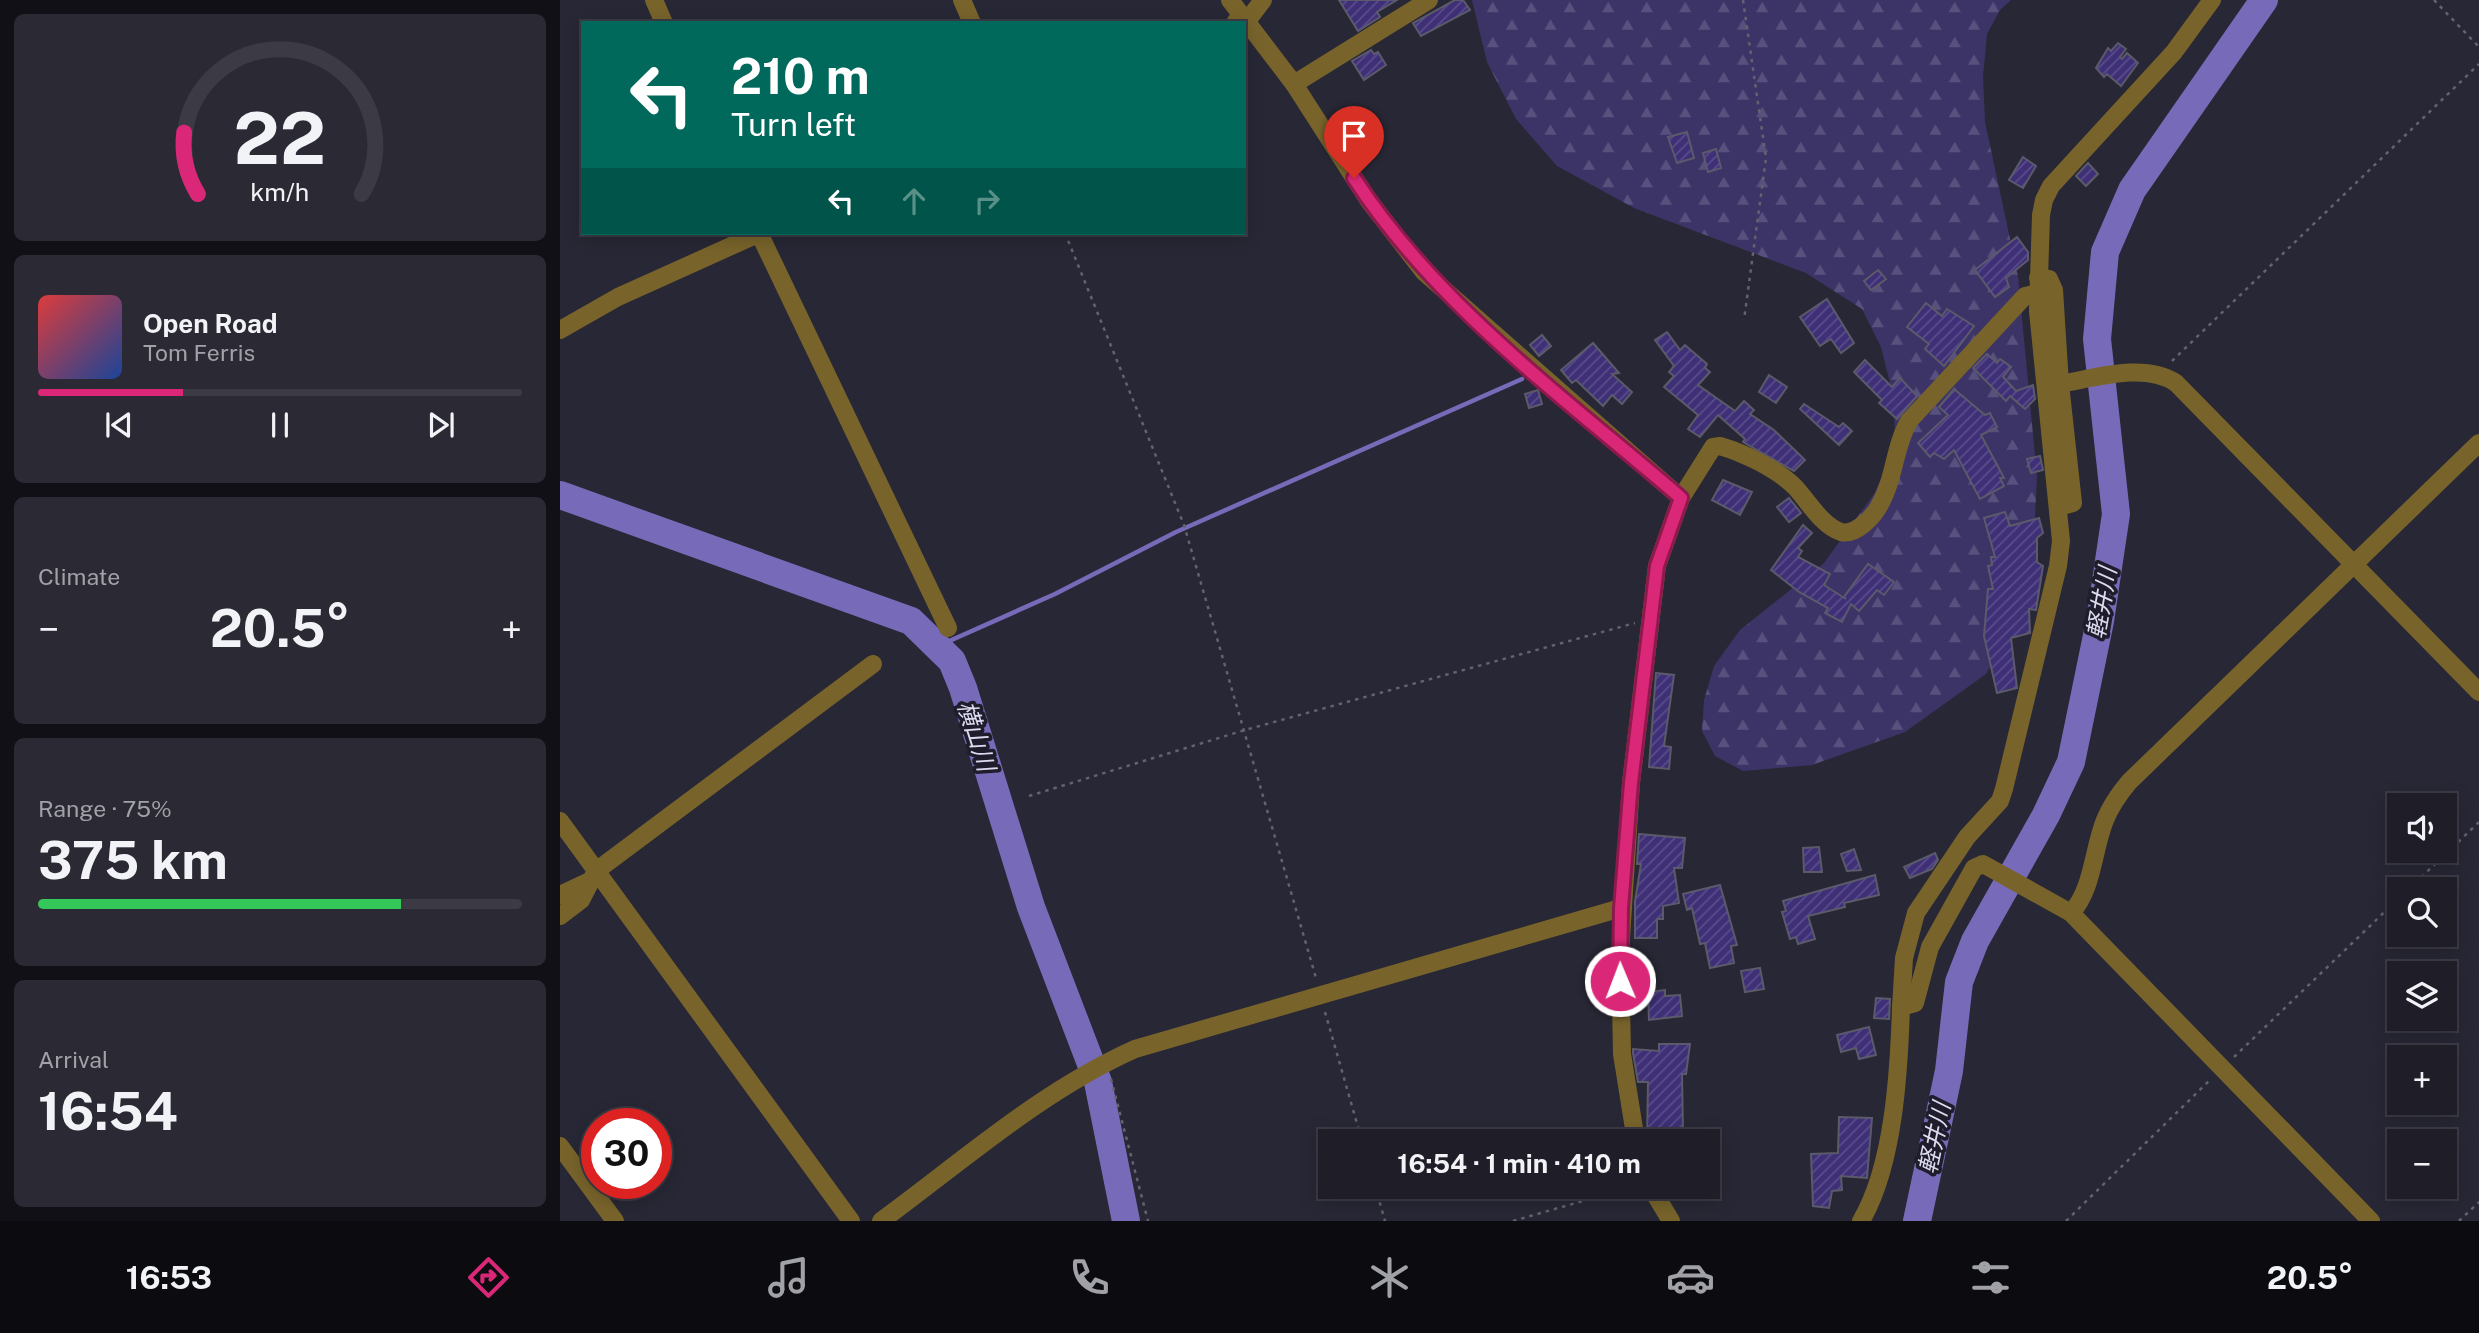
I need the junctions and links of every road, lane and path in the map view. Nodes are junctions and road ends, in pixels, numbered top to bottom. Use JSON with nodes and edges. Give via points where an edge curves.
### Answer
{"nodes":[{"id":1,"x":654,"y":0,"type":"edge"},
{"id":2,"x":962,"y":0,"type":"edge"},
{"id":3,"x":1230,"y":0,"type":"edge"},
{"id":4,"x":1262,"y":0,"type":"edge"},
{"id":5,"x":1429,"y":0,"type":"edge"},
{"id":6,"x":1743,"y":0,"type":"edge"},
{"id":7,"x":2212,"y":0,"type":"edge"},
{"id":8,"x":2434,"y":0,"type":"edge"},
{"id":9,"x":663,"y":21,"type":"edge"},
{"id":10,"x":971,"y":21,"type":"edge"},
{"id":11,"x":1240,"y":21,"type":"edge"},
{"id":12,"x":1241,"y":21,"type":"edge"},
{"id":13,"x":1246,"y":29,"type":"edge"},
{"id":14,"x":2479,"y":47,"type":"edge"},
{"id":15,"x":2479,"y":64,"type":"edge"},
{"id":16,"x":1294,"y":84,"type":"junction"},
{"id":17,"x":755,"y":235,"type":"edge"},
{"id":18,"x":760,"y":235,"type":"edge"},
{"id":19,"x":1066,"y":235,"type":"edge"},
{"id":20,"x":2038,"y":286,"type":"junction"},
{"id":21,"x":1744,"y":320,"type":"dead end"},
{"id":22,"x":560,"y":330,"type":"edge"},
{"id":23,"x":2160,"y":375,"type":"junction"},
{"id":24,"x":2068,"y":383,"type":"junction"},
{"id":25,"x":2479,"y":443,"type":"edge"},
{"id":26,"x":1681,"y":498,"type":"junction"},
{"id":27,"x":2058,"y":507,"type":"junction"},
{"id":28,"x":2355,"y":563,"type":"junction"},
{"id":29,"x":1652,"y":620,"type":"junction"},
{"id":30,"x":948,"y":628,"type":"dead end"},
{"id":31,"x":873,"y":664,"type":"dead end"},
{"id":32,"x":2479,"y":692,"type":"edge"},
{"id":33,"x":1245,"y":730,"type":"junction"},
{"id":34,"x":1029,"y":796,"type":"dead end"},
{"id":35,"x":560,"y":821,"type":"edge"},
{"id":36,"x":2479,"y":822,"type":"edge"},
{"id":37,"x":593,"y":876,"type":"junction"},
{"id":38,"x":2422,"y":877,"type":"edge"},
{"id":39,"x":560,"y":895,"type":"edge"},
{"id":40,"x":1621,"y":908,"type":"junction"},
{"id":41,"x":2071,"y":914,"type":"junction"},
{"id":42,"x":560,"y":916,"type":"edge"},
{"id":43,"x":1320,"y":994,"type":"junction"},
{"id":44,"x":1901,"y":1007,"type":"junction"},
{"id":45,"x":1106,"y":1063,"type":"junction"},
{"id":46,"x":1359,"y":1129,"type":"edge"},
{"id":47,"x":1634,"y":1129,"type":"edge"},
{"id":48,"x":560,"y":1146,"type":"edge"},
{"id":49,"x":1379,"y":1199,"type":"edge"},
{"id":50,"x":1590,"y":1199,"type":"edge"},
{"id":51,"x":1658,"y":1199,"type":"edge"},
{"id":52,"x":2479,"y":1202,"type":"edge"},
{"id":53,"x":615,"y":1221,"type":"edge"},
{"id":54,"x":851,"y":1221,"type":"edge"},
{"id":55,"x":881,"y":1221,"type":"edge"},
{"id":56,"x":1147,"y":1221,"type":"edge"},
{"id":57,"x":1385,"y":1221,"type":"edge"},
{"id":58,"x":1513,"y":1221,"type":"edge"},
{"id":59,"x":1671,"y":1221,"type":"edge"},
{"id":60,"x":1861,"y":1221,"type":"edge"},
{"id":61,"x":2371,"y":1221,"type":"edge"},
{"id":62,"x":2459,"y":1221,"type":"edge"}],
"edges":[{"from":1,"to":9,"type":"street"},
{"from":2,"to":10,"type":"street"},
{"from":3,"to":11,"type":"street"},
{"from":4,"to":12,"type":"street"},
{"from":5,"to":16,"type":"street"},
{"from":6,"to":21,"type":"path","via":[[1766,158]]},
{"from":7,"to":20,"type":"street","via":[[2174,52],[2051,186],[2041,215]]},
{"from":8,"to":14,"type":"path"},
{"from":13,"to":16,"type":"street"},
{"from":15,"to":23,"type":"path"},
{"from":16,"to":26,"type":"street","via":[[1369,201],[1424,272]]},
{"from":17,"to":22,"type":"street","via":[[618,297]]},
{"from":18,"to":30,"type":"street"},
{"from":19,"to":33,"type":"path","via":[[1184,525]]},
{"from":20,"to":24,"type":"street","via":[[2049,279],[2054,290]]},
{"from":20,"to":26,"type":"street","via":[[1909,421],[1879,507],[1851,531],[1829,525],[1784,479],[1720,446],[1713,447]]},
{"from":20,"to":27,"type":"street","via":[[2039,349]]},
{"from":23,"to":24,"type":"street"},
{"from":23,"to":28,"type":"street","via":[[2176,383]]},
{"from":24,"to":27,"type":"street","via":[[2073,503]]},
{"from":25,"to":28,"type":"street"},
{"from":26,"to":29,"type":"street","via":[[1657,566]]},
{"from":27,"to":44,"type":"street","via":[[2058,566],[2004,789],[2000,801],[1967,837],[1916,913],[1904,958]]},
{"from":28,"to":32,"type":"street"},
{"from":28,"to":41,"type":"street","via":[[2117,796],[2104,822],[2081,899]]},
{"from":29,"to":33,"type":"path"},
{"from":29,"to":40,"type":"street"},
{"from":31,"to":37,"type":"street"},
{"from":33,"to":34,"type":"path"},
{"from":33,"to":43,"type":"path"},
{"from":35,"to":37,"type":"street"},
{"from":36,"to":38,"type":"path"},
{"from":37,"to":39,"type":"street"},
{"from":37,"to":42,"type":"street","via":[[581,900]]},
{"from":37,"to":54,"type":"street"},
{"from":40,"to":43,"type":"street"},
{"from":40,"to":47,"type":"street","via":[[1622,1054]]},
{"from":41,"to":44,"type":"street","via":[[1988,865],[1978,864],[1930,947],[1915,1003]]},
{"from":41,"to":61,"type":"street"},
{"from":43,"to":45,"type":"street","via":[[1163,1039]]},
{"from":43,"to":46,"type":"path"},
{"from":44,"to":60,"type":"street","via":[[1899,1071],[1885,1151]]},
{"from":45,"to":55,"type":"street","via":[[1022,1115]]},
{"from":45,"to":56,"type":"path"},
{"from":48,"to":53,"type":"street"},
{"from":49,"to":57,"type":"path"},
{"from":50,"to":58,"type":"path"},
{"from":51,"to":59,"type":"street"},
{"from":52,"to":62,"type":"path"}]}
